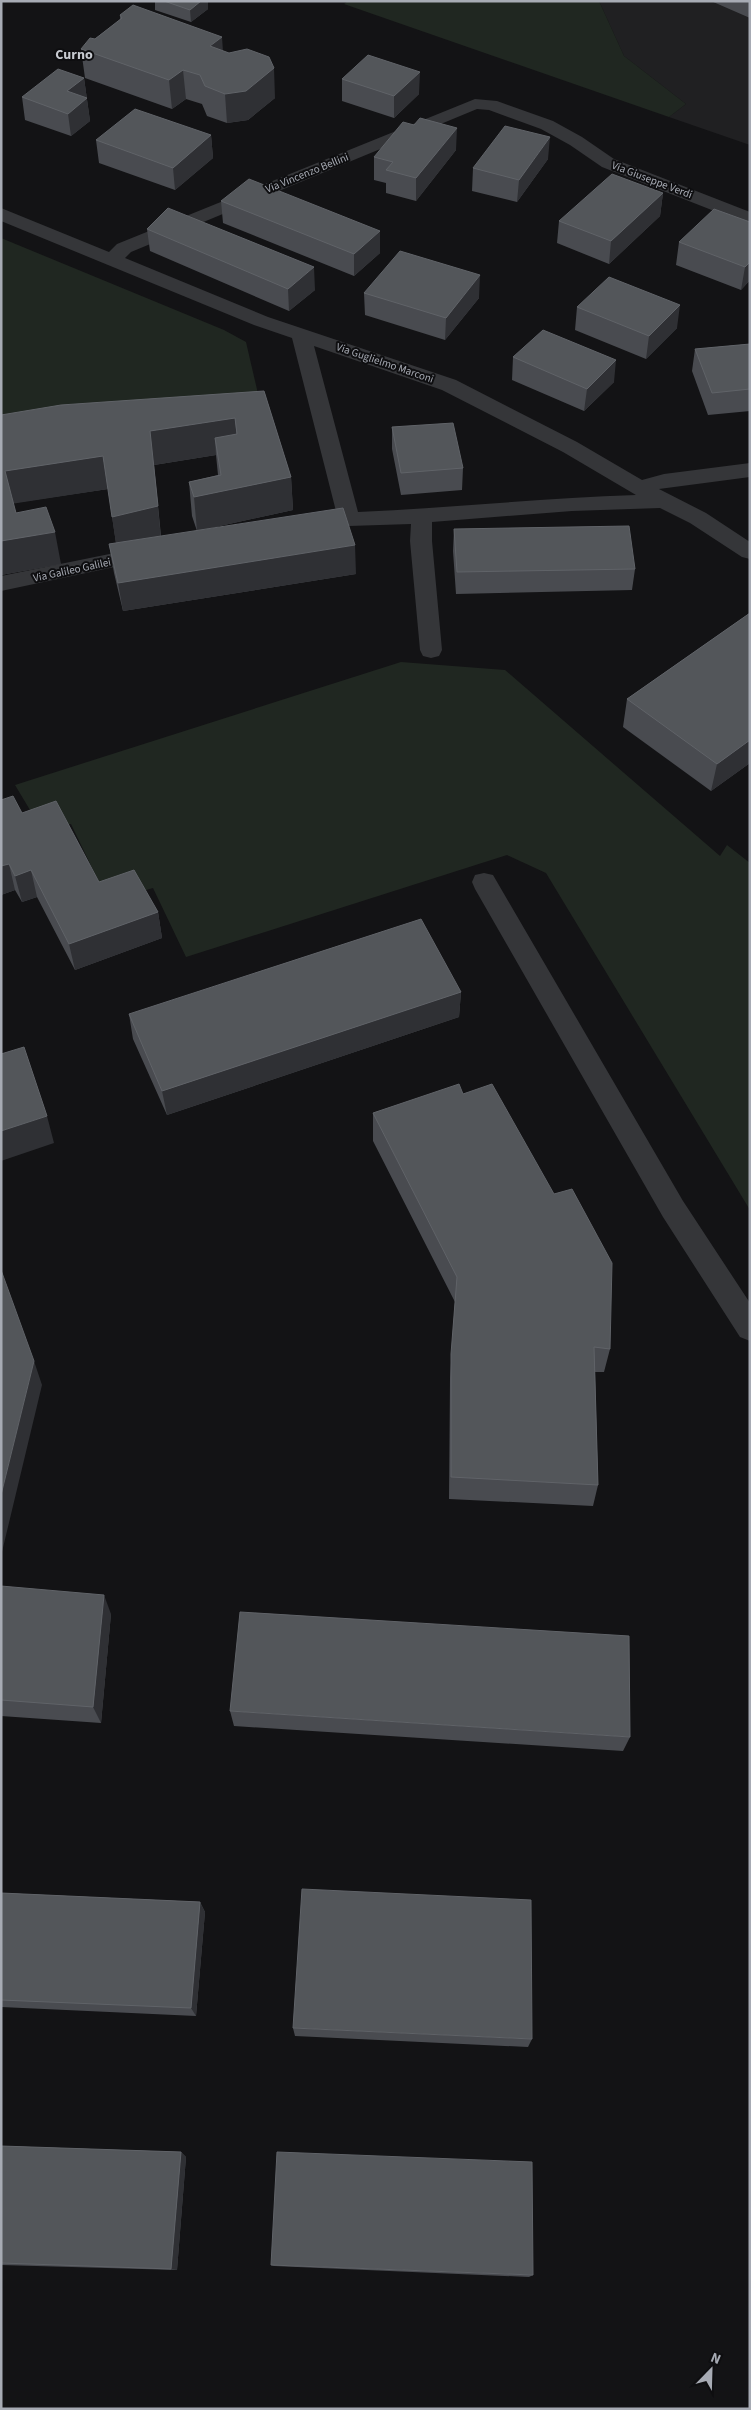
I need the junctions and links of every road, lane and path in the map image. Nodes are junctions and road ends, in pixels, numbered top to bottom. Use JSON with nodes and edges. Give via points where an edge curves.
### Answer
{"nodes":[{"id":1,"x":475,"y":104,"type":"joint"},
{"id":2,"x":1,"y":214,"type":"edge"},
{"id":3,"x":750,"y":218,"type":"edge"},
{"id":4,"x":114,"y":258,"type":"junction"},
{"id":5,"x":301,"y":334,"type":"junction"},
{"id":6,"x":750,"y":470,"type":"edge"},
{"id":7,"x":640,"y":487,"type":"junction"},
{"id":8,"x":663,"y":501,"type":"junction"},
{"id":9,"x":422,"y":516,"type":"junction"},
{"id":10,"x":168,"y":550,"type":"edge"},
{"id":11,"x":750,"y":552,"type":"edge"},
{"id":12,"x":1,"y":584,"type":"edge"},
{"id":13,"x":431,"y":650,"type":"dead end"},
{"id":14,"x":484,"y":882,"type":"dead end"},
{"id":15,"x":750,"y":1328,"type":"edge"}],
"edges":[{"from":1,"to":3,"type":"street","name":"Via Giuseppe Verdi","via":[[491,105],[547,125],[608,163]]},
{"from":1,"to":4,"type":"street","name":"Via Vincenzo Bellini","via":[[124,248]]},
{"from":2,"to":4,"type":"street","name":"Via Guglielmo Marconi"},
{"from":4,"to":5,"type":"street","name":"Via Guglielmo Marconi","via":[[261,321]]},
{"from":5,"to":7,"type":"street","name":"Via Guglielmo Marconi","via":[[449,385]]},
{"from":5,"to":9,"type":"street","via":[[340,520]]},
{"from":6,"to":7,"type":"street"},
{"from":7,"to":8,"type":"street","name":"Via Guglielmo Marconi"},
{"from":8,"to":9,"type":"street","via":[[572,504]]},
{"from":8,"to":11,"type":"street","name":"Via Guglielmo Marconi","via":[[698,518]]},
{"from":9,"to":13,"type":"street","via":[[421,541]]},
{"from":10,"to":12,"type":"street","name":"Via Galileo Galilei"},
{"from":14,"to":15,"type":"street","via":[[673,1209]]}]}
